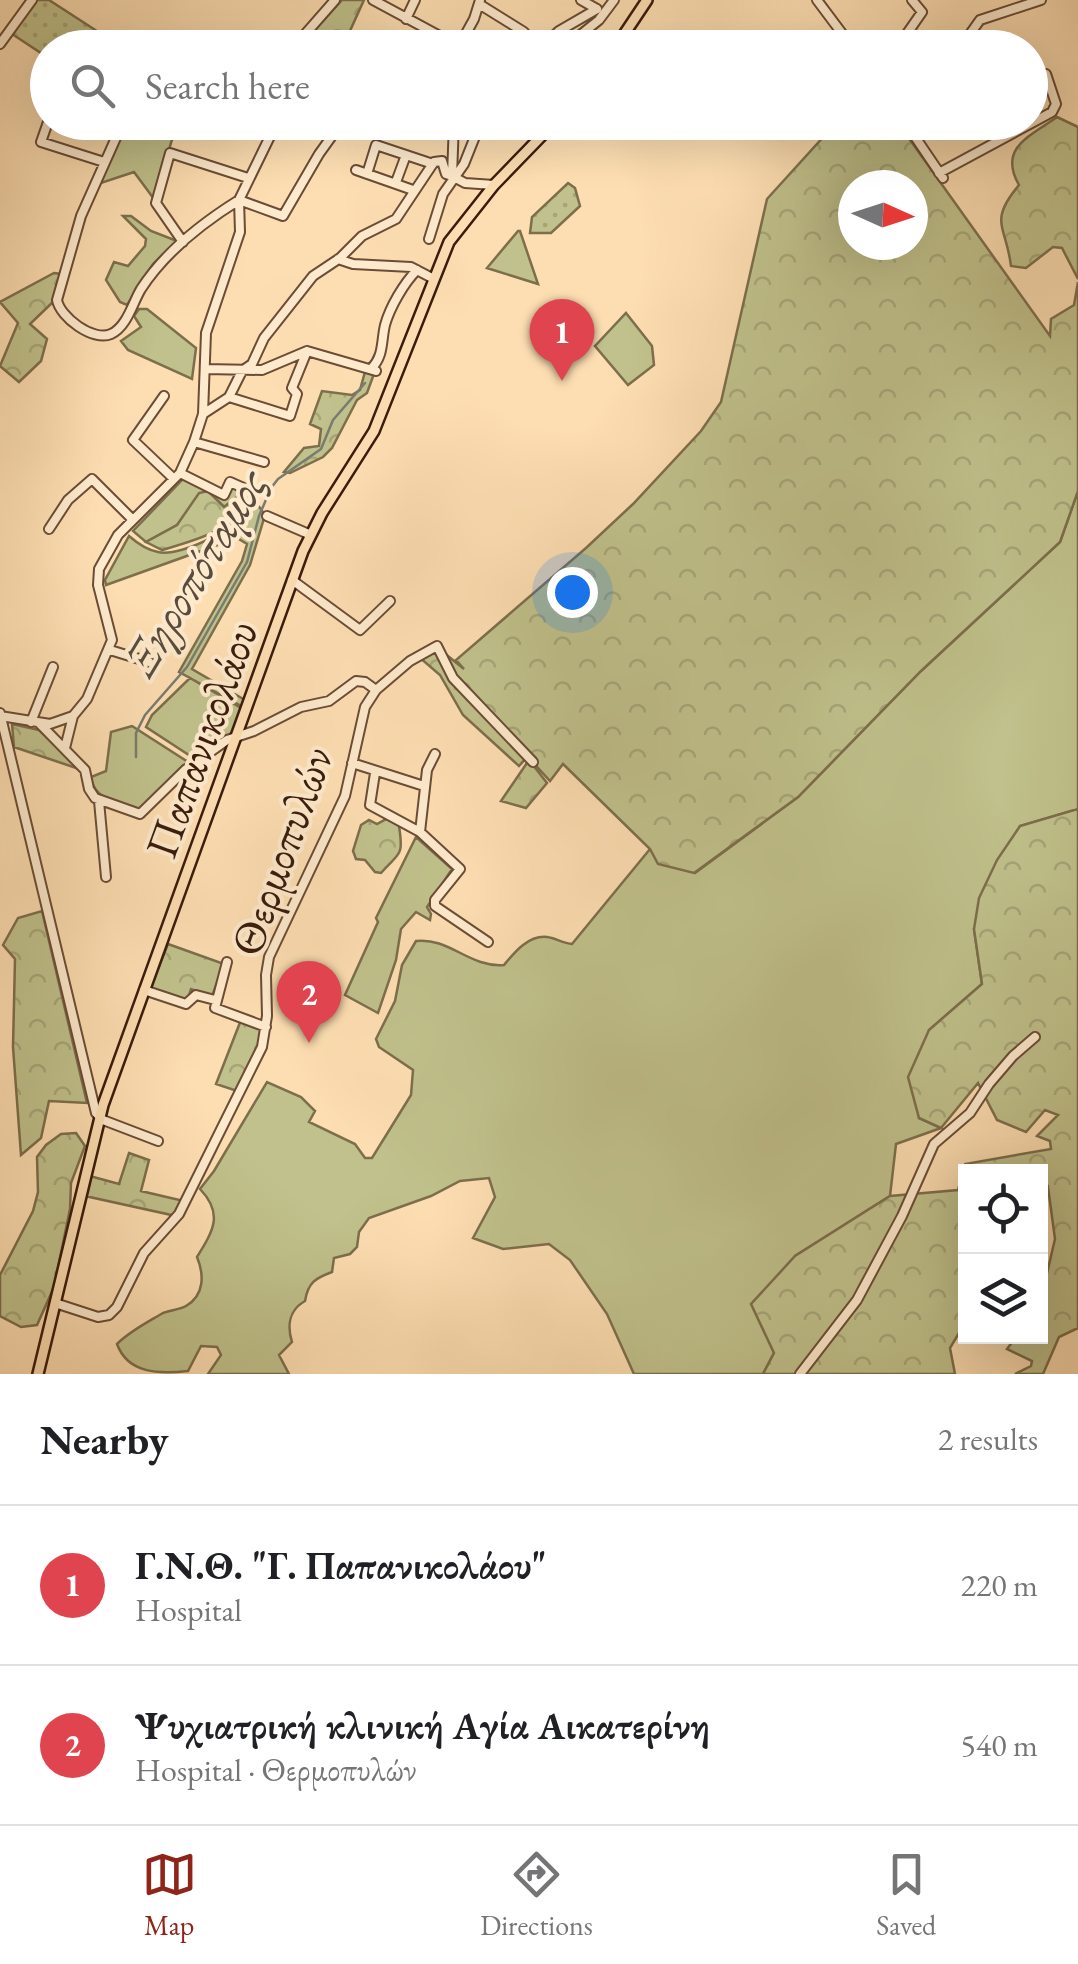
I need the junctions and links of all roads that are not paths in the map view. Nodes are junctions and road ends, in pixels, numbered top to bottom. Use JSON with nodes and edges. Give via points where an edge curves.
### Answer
{"nodes":[{"id":1,"x":32,"y":0,"type":"edge"},
{"id":2,"x":335,"y":0,"type":"edge"},
{"id":3,"x":373,"y":0,"type":"edge"},
{"id":4,"x":415,"y":0,"type":"edge"},
{"id":5,"x":582,"y":0,"type":"edge"},
{"id":6,"x":614,"y":0,"type":"edge"},
{"id":7,"x":647,"y":0,"type":"edge"},
{"id":8,"x":817,"y":0,"type":"edge"},
{"id":9,"x":912,"y":0,"type":"edge"},
{"id":10,"x":1041,"y":0,"type":"edge"},
{"id":11,"x":479,"y":2,"type":"edge"},
{"id":12,"x":601,"y":12,"type":"junction"},
{"id":13,"x":406,"y":18,"type":"junction"},
{"id":14,"x":308,"y":30,"type":"edge"},
{"id":15,"x":427,"y":30,"type":"edge"},
{"id":16,"x":468,"y":30,"type":"edge"},
{"id":17,"x":521,"y":30,"type":"edge"},
{"id":18,"x":562,"y":30,"type":"edge"},
{"id":19,"x":582,"y":30,"type":"edge"},
{"id":20,"x":627,"y":30,"type":"edge"},
{"id":21,"x":840,"y":30,"type":"edge"},
{"id":22,"x":910,"y":30,"type":"edge"},
{"id":23,"x":973,"y":30,"type":"edge"},
{"id":24,"x":0,"y":44,"type":"edge"},
{"id":25,"x":1048,"y":80,"type":"edge"},
{"id":26,"x":1048,"y":113,"type":"edge"},
{"id":27,"x":41,"y":140,"type":"edge"},
{"id":28,"x":115,"y":140,"type":"edge"},
{"id":29,"x":268,"y":140,"type":"edge"},
{"id":30,"x":329,"y":140,"type":"edge"},
{"id":31,"x":454,"y":140,"type":"edge"},
{"id":32,"x":473,"y":140,"type":"edge"},
{"id":33,"x":538,"y":140,"type":"edge"},
{"id":34,"x":917,"y":140,"type":"edge"},
{"id":35,"x":1002,"y":140,"type":"edge"},
{"id":36,"x":406,"y":155,"type":"junction"},
{"id":37,"x":104,"y":162,"type":"junction"},
{"id":38,"x":432,"y":164,"type":"junction"},
{"id":39,"x":356,"y":170,"type":"dead end"},
{"id":40,"x":367,"y":174,"type":"junction"},
{"id":41,"x":454,"y":177,"type":"junction"},
{"id":42,"x":248,"y":178,"type":"junction"},
{"id":43,"x":396,"y":182,"type":"junction"},
{"id":44,"x":494,"y":185,"type":"junction"},
{"id":45,"x":413,"y":190,"type":"junction"},
{"id":46,"x":239,"y":200,"type":"junction"},
{"id":47,"x":429,"y":239,"type":"dead end"},
{"id":48,"x":183,"y":242,"type":"junction"},
{"id":49,"x":338,"y":259,"type":"junction"},
{"id":50,"x":417,"y":270,"type":"junction"},
{"id":51,"x":434,"y":279,"type":"junction"},
{"id":52,"x":307,"y":351,"type":"junction"},
{"id":53,"x":204,"y":369,"type":"junction"},
{"id":54,"x":242,"y":372,"type":"junction"},
{"id":55,"x":164,"y":396,"type":"dead end"},
{"id":56,"x":229,"y":397,"type":"junction"},
{"id":57,"x":203,"y":414,"type":"junction"},
{"id":58,"x":194,"y":442,"type":"junction"},
{"id":59,"x":264,"y":462,"type":"dead end"},
{"id":60,"x":177,"y":476,"type":"junction"},
{"id":61,"x":255,"y":493,"type":"dead end"},
{"id":62,"x":267,"y":516,"type":"dead end"},
{"id":63,"x":133,"y":520,"type":"junction"},
{"id":64,"x":49,"y":530,"type":"dead end"},
{"id":65,"x":310,"y":535,"type":"junction"},
{"id":66,"x":292,"y":580,"type":"junction"},
{"id":67,"x":390,"y":602,"type":"dead end"},
{"id":68,"x":110,"y":650,"type":"junction"},
{"id":69,"x":149,"y":662,"type":"dead end"},
{"id":70,"x":53,"y":667,"type":"dead end"},
{"id":71,"x":376,"y":690,"type":"junction"},
{"id":72,"x":0,"y":715,"type":"edge"},
{"id":73,"x":73,"y":716,"type":"junction"},
{"id":74,"x":36,"y":723,"type":"junction"},
{"id":75,"x":236,"y":736,"type":"junction"},
{"id":76,"x":65,"y":748,"type":"junction"},
{"id":77,"x":435,"y":754,"type":"dead end"},
{"id":78,"x":532,"y":762,"type":"dead end"},
{"id":79,"x":352,"y":763,"type":"junction"},
{"id":80,"x":375,"y":773,"type":"junction"},
{"id":81,"x":424,"y":786,"type":"junction"},
{"id":82,"x":98,"y":801,"type":"junction"},
{"id":83,"x":420,"y":832,"type":"junction"},
{"id":84,"x":106,"y":877,"type":"dead end"},
{"id":85,"x":488,"y":942,"type":"dead end"},
{"id":86,"x":227,"y":962,"type":"dead end"},
{"id":87,"x":144,"y":990,"type":"junction"},
{"id":88,"x":215,"y":1004,"type":"junction"},
{"id":89,"x":266,"y":1027,"type":"junction"},
{"id":90,"x":1036,"y":1037,"type":"dead end"},
{"id":91,"x":99,"y":1118,"type":"junction"},
{"id":92,"x":158,"y":1141,"type":"dead end"},
{"id":93,"x":55,"y":1303,"type":"junction"},
{"id":94,"x":38,"y":1374,"type":"edge"},
{"id":95,"x":800,"y":1374,"type":"edge"}],
"edges":[{"from":1,"to":24,"type":"street"},
{"from":2,"to":14,"type":"street"},
{"from":3,"to":13,"type":"street"},
{"from":4,"to":13,"type":"street"},
{"from":5,"to":12,"type":"street"},
{"from":6,"to":12,"type":"street"},
{"from":7,"to":20,"type":"main road"},
{"from":8,"to":21,"type":"street"},
{"from":9,"to":22,"type":"street","via":[[922,12]]},
{"from":10,"to":23,"type":"street","via":[[980,20]]},
{"from":11,"to":16,"type":"street"},
{"from":11,"to":17,"type":"street"},
{"from":12,"to":18,"type":"street"},
{"from":12,"to":19,"type":"street"},
{"from":13,"to":15,"type":"street"},
{"from":25,"to":26,"type":"street","via":[[1055,101]]},
{"from":27,"to":37,"type":"street"},
{"from":28,"to":37,"type":"street"},
{"from":29,"to":42,"type":"street"},
{"from":30,"to":46,"type":"street","via":[[283,216]]},
{"from":31,"to":41,"type":"street"},
{"from":32,"to":41,"type":"street"},
{"from":33,"to":44,"type":"main road","name":"Παπανικολάου"},
{"from":34,"to":35,"type":"street","via":[[941,175]]},
{"from":36,"to":38,"type":"street"},
{"from":36,"to":40,"type":"street","via":[[376,145]]},
{"from":36,"to":43,"type":"street"},
{"from":37,"to":48,"type":"street","via":[[80,216],[57,306],[89,332],[110,334],[158,265]]},
{"from":38,"to":41,"type":"street","via":[[440,160]]},
{"from":38,"to":45,"type":"street"},
{"from":39,"to":40,"type":"street"},
{"from":40,"to":43,"type":"street"},
{"from":41,"to":44,"type":"street"},
{"from":41,"to":47,"type":"street"},
{"from":42,"to":46,"type":"street"},
{"from":42,"to":48,"type":"street","via":[[170,154],[156,204]]},
{"from":43,"to":45,"type":"street"},
{"from":44,"to":51,"type":"main road","name":"Παπανικολάου","via":[[460,225]]},
{"from":45,"to":49,"type":"street","via":[[396,219],[362,236]]},
{"from":46,"to":48,"type":"street"},
{"from":46,"to":53,"type":"street","via":[[240,232],[206,333]]},
{"from":49,"to":50,"type":"street"},
{"from":49,"to":54,"type":"street","via":[[312,276]]},
{"from":50,"to":51,"type":"street"},
{"from":50,"to":52,"type":"street","via":[[388,315],[374,370]]},
{"from":51,"to":65,"type":"main road","name":"Παπανικολάου","via":[[368,444]]},
{"from":52,"to":54,"type":"street"},
{"from":52,"to":56,"type":"street","via":[[292,388],[297,394],[290,416]]},
{"from":53,"to":54,"type":"street"},
{"from":53,"to":57,"type":"street"},
{"from":54,"to":56,"type":"street"},
{"from":55,"to":60,"type":"street","via":[[133,440]]},
{"from":56,"to":57,"type":"street"},
{"from":57,"to":58,"type":"street"},
{"from":58,"to":59,"type":"street"},
{"from":58,"to":60,"type":"street"},
{"from":60,"to":61,"type":"street","via":[[224,495],[230,482]]},
{"from":60,"to":63,"type":"street"},
{"from":62,"to":65,"type":"street"},
{"from":63,"to":64,"type":"street","via":[[92,479]]},
{"from":63,"to":68,"type":"street","via":[[99,569]]},
{"from":65,"to":66,"type":"main road","name":"Παπανικολάου"},
{"from":66,"to":67,"type":"street","via":[[360,630]]},
{"from":66,"to":75,"type":"main road","name":"Παπανικολάου"},
{"from":68,"to":69,"type":"street"},
{"from":68,"to":73,"type":"street"},
{"from":70,"to":74,"type":"street"},
{"from":71,"to":75,"type":"street","via":[[356,681],[328,701]]},
{"from":71,"to":78,"type":"street","name":"Θερμοπυλών","via":[[437,646],[453,678]]},
{"from":71,"to":79,"type":"street","name":"Θερμοπυλών","via":[[360,717]]},
{"from":72,"to":74,"type":"street"},
{"from":72,"to":91,"type":"street"},
{"from":73,"to":74,"type":"street"},
{"from":73,"to":76,"type":"street"},
{"from":74,"to":76,"type":"street"},
{"from":75,"to":82,"type":"street","via":[[195,762],[142,814]]},
{"from":75,"to":87,"type":"main road","name":"Παπανικολάου"},
{"from":76,"to":82,"type":"street","via":[[86,770]]},
{"from":77,"to":81,"type":"street"},
{"from":79,"to":80,"type":"street"},
{"from":79,"to":89,"type":"street","name":"Θερμοπυλών","via":[[340,808],[270,955]]},
{"from":80,"to":81,"type":"street"},
{"from":80,"to":83,"type":"street","via":[[370,804]]},
{"from":81,"to":83,"type":"street"},
{"from":82,"to":84,"type":"street"},
{"from":83,"to":85,"type":"street","via":[[460,870],[434,904]]},
{"from":86,"to":88,"type":"street"},
{"from":87,"to":88,"type":"street","via":[[186,1004],[196,996]]},
{"from":87,"to":91,"type":"main road","name":"Παπανικολάου"},
{"from":88,"to":89,"type":"street"},
{"from":89,"to":93,"type":"street","name":"Θερμοπυλών","via":[[257,1060],[179,1214],[144,1252],[114,1312],[98,1317]]},
{"from":90,"to":95,"type":"street","via":[[934,1144],[864,1288]]},
{"from":91,"to":92,"type":"street"},
{"from":91,"to":93,"type":"main road","name":"Παπανικολάου"},
{"from":93,"to":94,"type":"main road","name":"Παπανικολάου"}]}
